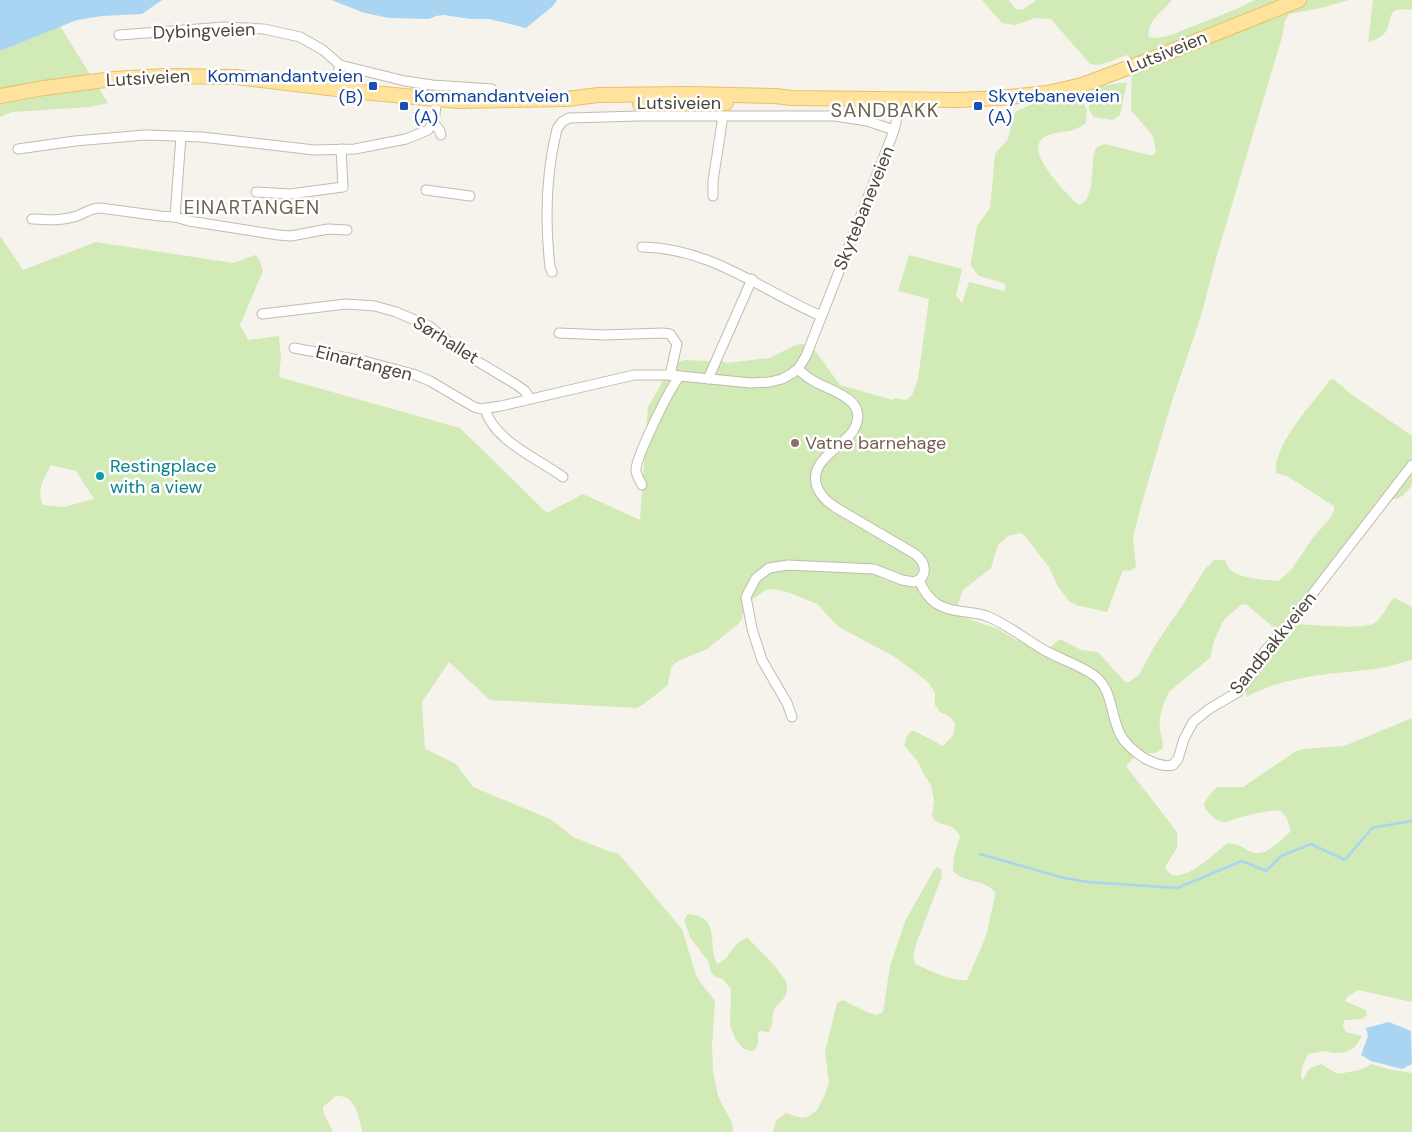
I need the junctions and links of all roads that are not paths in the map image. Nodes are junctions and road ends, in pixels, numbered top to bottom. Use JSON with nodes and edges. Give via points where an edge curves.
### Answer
{"nodes":[{"id":1,"x":1299,"y":0,"type":"edge"},
{"id":2,"x":119,"y":34,"type":"dead end"},
{"id":3,"x":340,"y":65,"type":"junction"},
{"id":4,"x":334,"y":89,"type":"junction"},
{"id":5,"x":492,"y":89,"type":"dead end"},
{"id":6,"x":0,"y":96,"type":"edge"},
{"id":7,"x":899,"y":98,"type":"junction"},
{"id":8,"x":437,"y":99,"type":"junction"},
{"id":9,"x":724,"y":116,"type":"junction"},
{"id":10,"x":434,"y":123,"type":"junction"},
{"id":11,"x":894,"y":130,"type":"junction"},
{"id":12,"x":441,"y":135,"type":"dead end"},
{"id":13,"x":181,"y":136,"type":"junction"},
{"id":14,"x":18,"y":149,"type":"dead end"},
{"id":15,"x":341,"y":150,"type":"junction"},
{"id":16,"x":426,"y":190,"type":"dead end"},
{"id":17,"x":256,"y":192,"type":"dead end"},
{"id":18,"x":470,"y":196,"type":"dead end"},
{"id":19,"x":713,"y":196,"type":"dead end"},
{"id":20,"x":175,"y":217,"type":"junction"},
{"id":21,"x":32,"y":219,"type":"dead end"},
{"id":22,"x":347,"y":230,"type":"dead end"},
{"id":23,"x":642,"y":247,"type":"dead end"},
{"id":24,"x":552,"y":272,"type":"dead end"},
{"id":25,"x":752,"y":279,"type":"junction"},
{"id":26,"x":262,"y":314,"type":"dead end"},
{"id":27,"x":821,"y":316,"type":"junction"},
{"id":28,"x":559,"y":333,"type":"dead end"},
{"id":29,"x":294,"y":348,"type":"dead end"},
{"id":30,"x":798,"y":369,"type":"junction"},
{"id":31,"x":670,"y":375,"type":"junction"},
{"id":32,"x":680,"y":376,"type":"junction"},
{"id":33,"x":708,"y":379,"type":"junction"},
{"id":34,"x":530,"y":399,"type":"junction"},
{"id":35,"x":485,"y":408,"type":"junction"},
{"id":36,"x":1412,"y":465,"type":"edge"},
{"id":37,"x":563,"y":477,"type":"dead end"},
{"id":38,"x":642,"y":485,"type":"dead end"},
{"id":39,"x":919,"y":580,"type":"junction"},
{"id":40,"x":792,"y":717,"type":"dead end"}],
"edges":[{"from":1,"to":7,"type":"main road","name":"Lutsiveien","via":[[1065,90],[1000,98]]},
{"from":2,"to":3,"type":"street","name":"Dybingveien","via":[[224,27],[264,29],[300,37]]},
{"from":3,"to":4,"type":"street"},
{"from":3,"to":5,"type":"street","name":"Dybingveien","via":[[405,81]]},
{"from":4,"to":6,"type":"main road","name":"Lutsiveien","via":[[236,77],[158,76],[113,79]]},
{"from":4,"to":8,"type":"main road","name":"Lutsiveien"},
{"from":7,"to":8,"type":"main road","name":"Lutsiveien","via":[[792,98],[775,102],[715,104]]},
{"from":7,"to":11,"type":"street","name":"Skytebaneveien"},
{"from":8,"to":10,"type":"street"},
{"from":9,"to":11,"type":"street","via":[[840,116]]},
{"from":9,"to":19,"type":"street"},
{"from":9,"to":24,"type":"street","via":[[575,117],[562,122],[554,140],[548,194]]},
{"from":10,"to":12,"type":"street"},
{"from":10,"to":15,"type":"street","via":[[428,130],[406,139]]},
{"from":11,"to":27,"type":"street","name":"Skytebaneveien"},
{"from":13,"to":14,"type":"street","via":[[145,135]]},
{"from":13,"to":15,"type":"street"},
{"from":13,"to":20,"type":"street"},
{"from":15,"to":17,"type":"street","via":[[342,186],[290,194]]},
{"from":16,"to":18,"type":"street"},
{"from":20,"to":21,"type":"street","via":[[94,208],[64,220]]},
{"from":20,"to":22,"type":"street","via":[[291,236],[328,229]]},
{"from":23,"to":25,"type":"street","via":[[682,252]]},
{"from":25,"to":27,"type":"street"},
{"from":25,"to":33,"type":"street"},
{"from":26,"to":34,"type":"street","name":"Sørhallet","via":[[346,304],[396,312],[429,326],[460,351],[517,385]]},
{"from":27,"to":30,"type":"street","name":"Skytebaneveien"},
{"from":28,"to":31,"type":"street","via":[[670,334],[677,344]]},
{"from":29,"to":35,"type":"street","name":"Einartangen","via":[[371,362],[413,374],[474,407]]},
{"from":30,"to":33,"type":"street","via":[[782,379],[764,383]]},
{"from":30,"to":39,"type":"street","via":[[815,382],[849,399],[858,413],[854,431],[817,468],[816,482],[820,494],[835,507],[919,557],[925,568]]},
{"from":31,"to":32,"type":"street"},
{"from":31,"to":34,"type":"street","via":[[634,375]]},
{"from":32,"to":33,"type":"street"},
{"from":32,"to":38,"type":"street","via":[[668,394],[640,457],[636,471]]},
{"from":34,"to":35,"type":"street"},
{"from":35,"to":37,"type":"street","via":[[490,420],[507,439]]},
{"from":36,"to":39,"type":"street","name":"Sandbakkveien","via":[[1264,652],[1238,692],[1193,722],[1173,764],[1159,765],[1150,761],[1126,742],[1116,726],[1107,692],[1094,675],[988,616],[950,610],[936,604],[927,596]]},
{"from":39,"to":40,"type":"street","via":[[907,581],[874,570],[788,565],[769,568],[756,578],[746,597],[752,629],[762,660]]}]}
